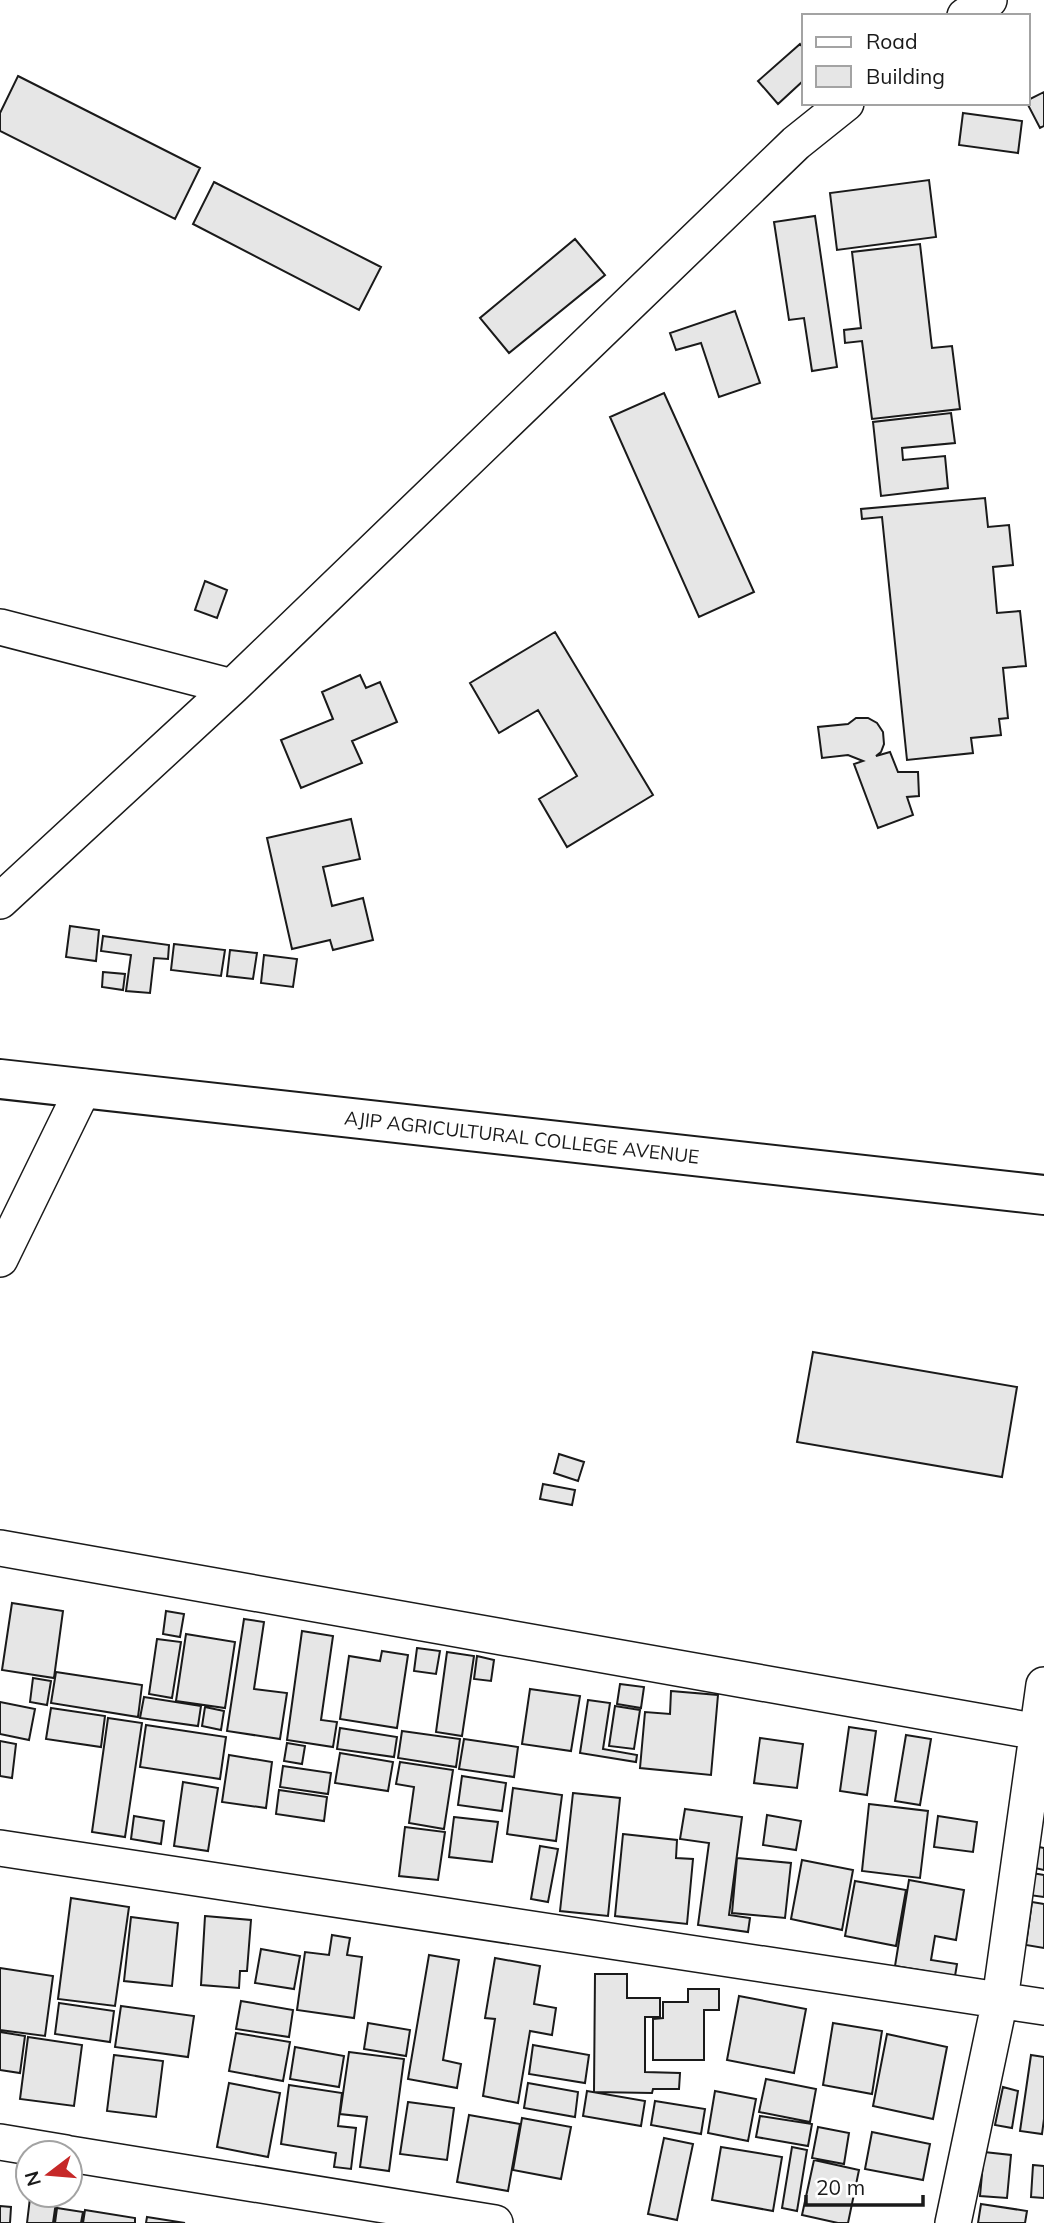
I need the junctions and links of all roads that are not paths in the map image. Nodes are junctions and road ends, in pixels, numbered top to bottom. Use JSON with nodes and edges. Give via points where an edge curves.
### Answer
{"nodes":[{"id":1,"x":989,"y":0,"type":"edge"},
{"id":2,"x":968,"y":14,"type":"edge"},
{"id":3,"x":844,"y":105,"type":"edge"},
{"id":4,"x":0,"y":627,"type":"edge"},
{"id":5,"x":232,"y":687,"type":"junction"},
{"id":6,"x":0,"y":901,"type":"edge"},
{"id":7,"x":0,"y":1079,"type":"edge"},
{"id":8,"x":85,"y":1087,"type":"junction"},
{"id":9,"x":1044,"y":1195,"type":"edge"},
{"id":10,"x":0,"y":1259,"type":"edge"},
{"id":11,"x":0,"y":1548,"type":"edge"},
{"id":12,"x":1044,"y":1685,"type":"edge"},
{"id":13,"x":1041,"y":1732,"type":"edge"},
{"id":14,"x":0,"y":1848,"type":"edge"},
{"id":15,"x":1000,"y":2000,"type":"junction"},
{"id":16,"x":1044,"y":2007,"type":"edge"},
{"id":17,"x":84,"y":2156,"type":"edge"},
{"id":18,"x":495,"y":2223,"type":"edge"},
{"id":19,"x":953,"y":2223,"type":"edge"}],
"edges":[{"from":1,"to":2,"type":"street"},
{"from":3,"to":5,"type":"street","via":[[786,153]]},
{"from":4,"to":5,"type":"street"},
{"from":5,"to":6,"type":"street"},
{"from":7,"to":8,"type":"main road","name":"AJIP AGRICULTURAL COLLEGE AVENUE"},
{"from":8,"to":9,"type":"main road","name":"AJIP AGRICULTURAL COLLEGE AVENUE"},
{"from":8,"to":10,"type":"street"},
{"from":11,"to":13,"type":"street"},
{"from":12,"to":13,"type":"street"},
{"from":13,"to":15,"type":"street"},
{"from":14,"to":15,"type":"street"},
{"from":15,"to":16,"type":"street"},
{"from":15,"to":19,"type":"street"},
{"from":17,"to":18,"type":"street"}]}
